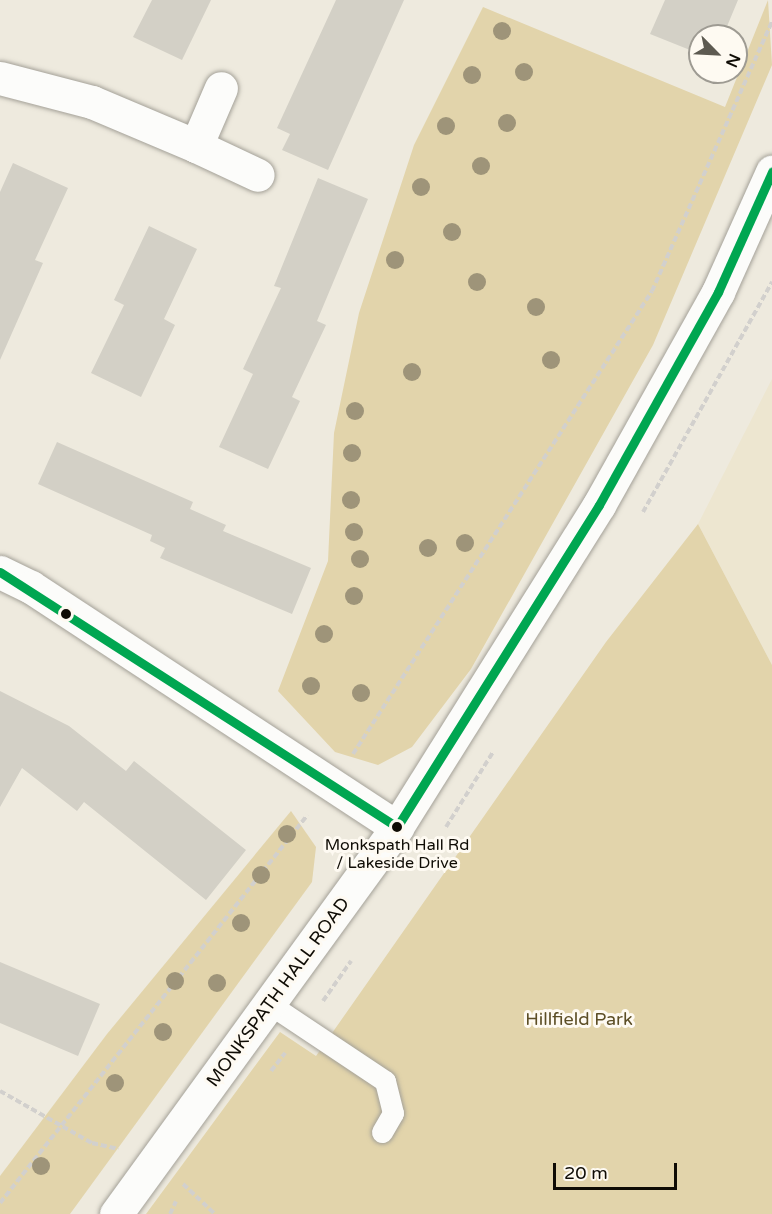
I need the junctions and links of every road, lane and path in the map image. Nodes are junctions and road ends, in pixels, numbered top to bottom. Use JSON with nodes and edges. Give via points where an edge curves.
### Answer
{"nodes":[{"id":1,"x":772,"y":22,"type":"edge"},
{"id":2,"x":0,"y":78,"type":"edge"},
{"id":3,"x":221,"y":88,"type":"dead end"},
{"id":4,"x":196,"y":146,"type":"junction"},
{"id":5,"x":772,"y":172,"type":"edge"},
{"id":6,"x":258,"y":175,"type":"dead end"},
{"id":7,"x":0,"y":572,"type":"edge"},
{"id":8,"x":333,"y":785,"type":"junction"},
{"id":9,"x":397,"y":827,"type":"junction"},
{"id":10,"x":271,"y":1005,"type":"junction"},
{"id":11,"x":0,"y":1091,"type":"edge"},
{"id":12,"x":59,"y":1124,"type":"junction"},
{"id":13,"x":382,"y":1132,"type":"dead end"},
{"id":14,"x":156,"y":1158,"type":"junction"},
{"id":15,"x":0,"y":1203,"type":"edge"},
{"id":16,"x":117,"y":1214,"type":"edge"},
{"id":17,"x":215,"y":1214,"type":"edge"}],
"edges":[{"from":1,"to":8,"type":"path","via":[[652,291]]},
{"from":2,"to":4,"type":"street","via":[[92,102]]},
{"from":3,"to":4,"type":"street"},
{"from":4,"to":6,"type":"street"},
{"from":5,"to":9,"type":"street","name":"MONKSPATH HALL ROAD","via":[[718,292],[599,505]]},
{"from":7,"to":8,"type":"street","via":[[31,587]]},
{"from":8,"to":9,"type":"street"},
{"from":8,"to":12,"type":"path"},
{"from":9,"to":10,"type":"street","name":"MONKSPATH HALL ROAD"},
{"from":10,"to":13,"type":"lane","via":[[385,1081],[393,1113]]},
{"from":10,"to":14,"type":"street","name":"MONKSPATH HALL ROAD"},
{"from":11,"to":12,"type":"path"},
{"from":12,"to":14,"type":"path","via":[[92,1143]]},
{"from":12,"to":15,"type":"path"},
{"from":14,"to":16,"type":"street","name":"MONKSPATH HALL ROAD"},
{"from":14,"to":17,"type":"path"}]}
